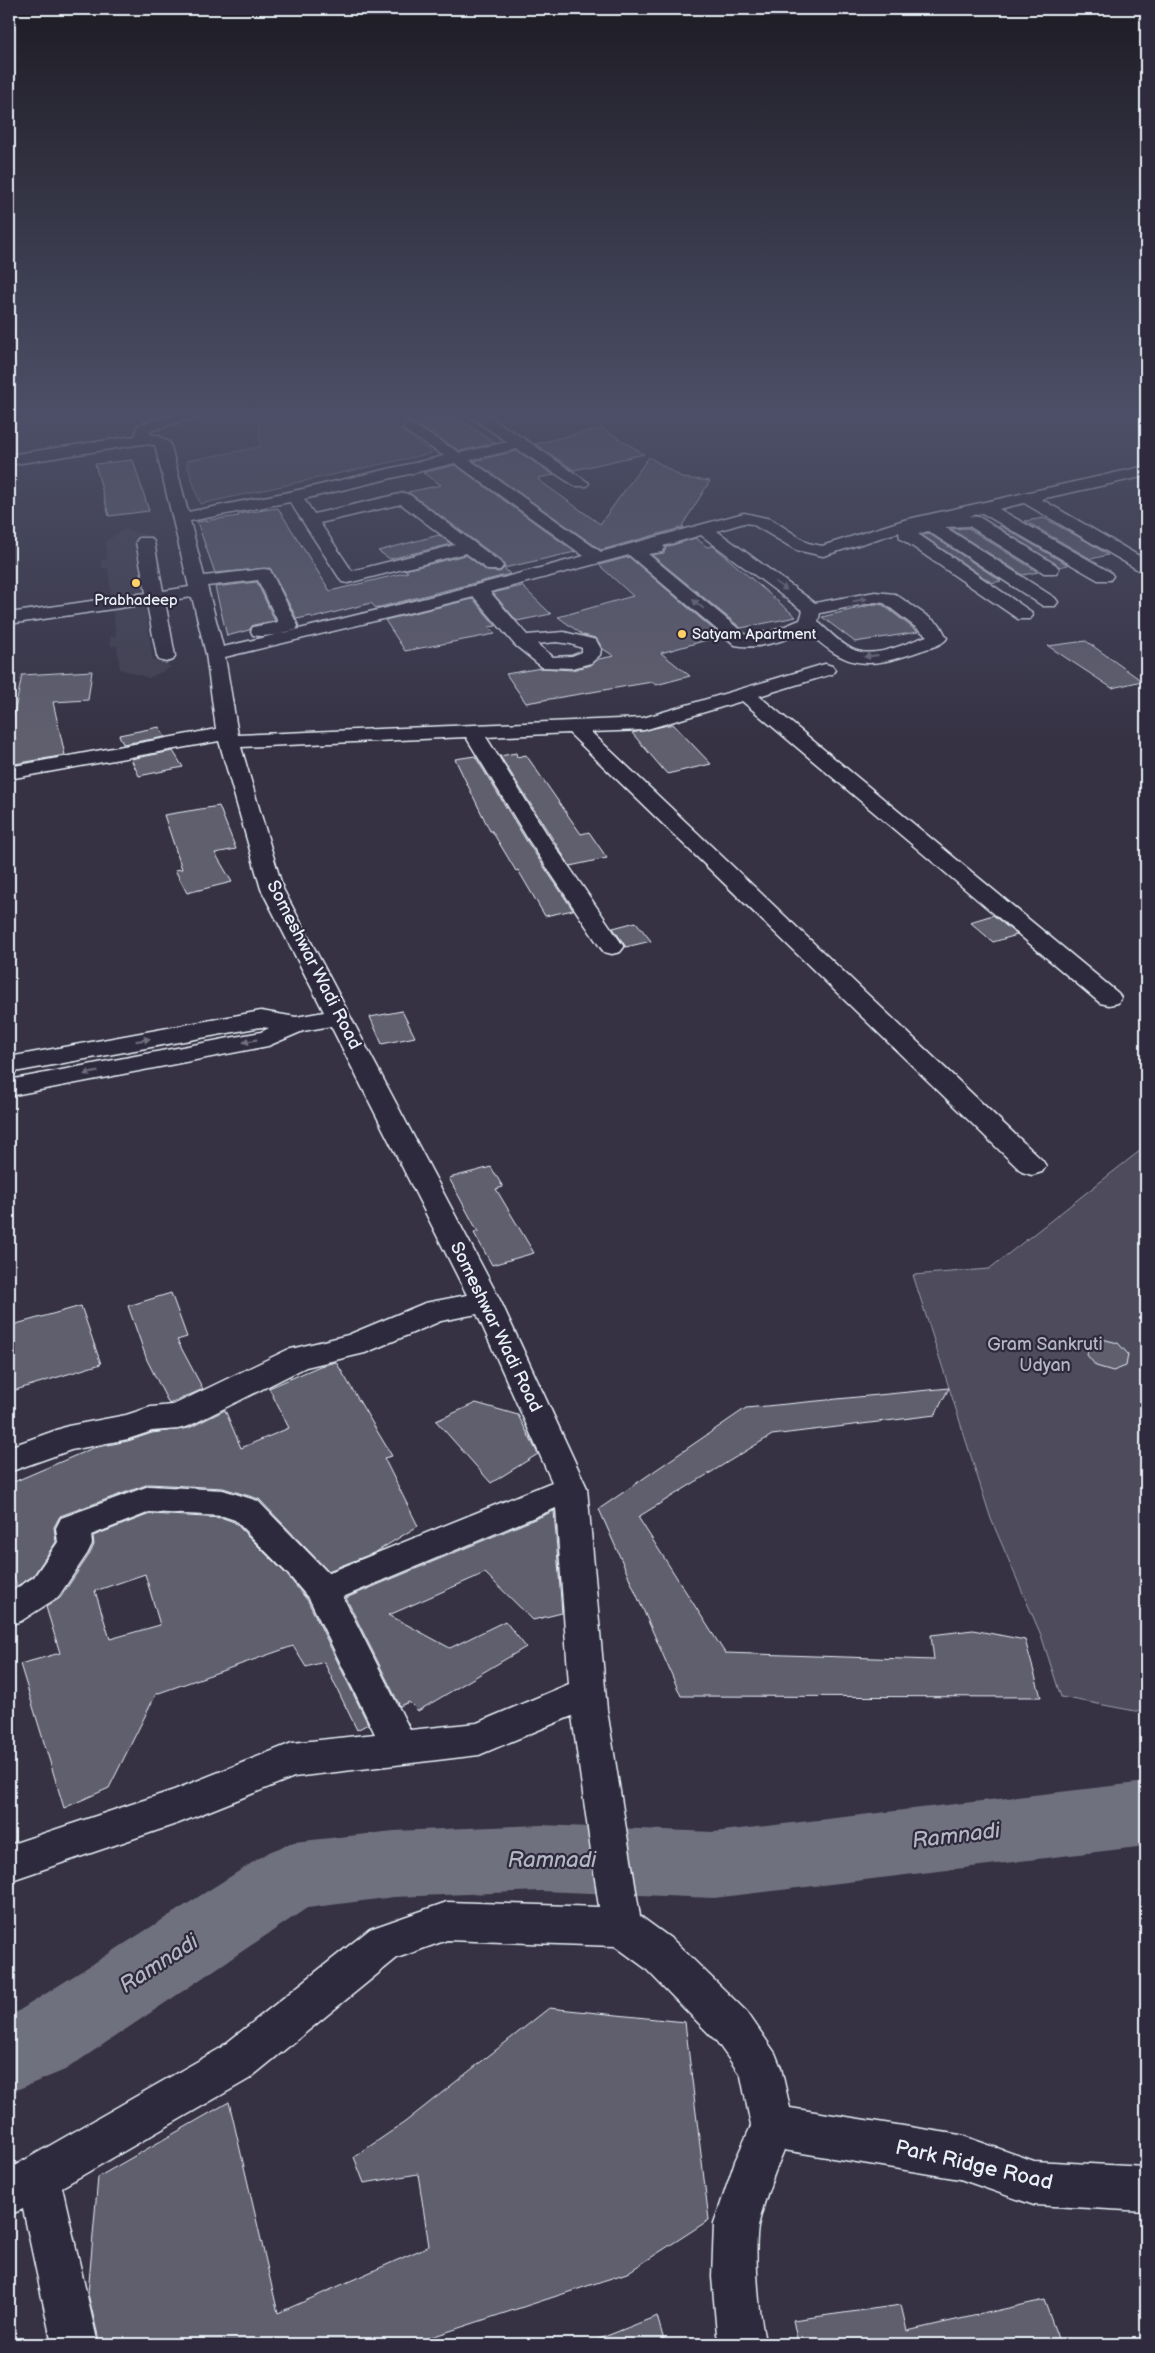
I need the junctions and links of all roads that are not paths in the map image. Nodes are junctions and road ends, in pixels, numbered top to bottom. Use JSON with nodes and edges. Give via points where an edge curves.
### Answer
{"nodes":[{"id":1,"x":182,"y":522,"type":"edge"},
{"id":2,"x":311,"y":522,"type":"edge"},
{"id":3,"x":435,"y":522,"type":"edge"},
{"id":4,"x":547,"y":522,"type":"edge"},
{"id":5,"x":735,"y":522,"type":"edge"},
{"id":6,"x":763,"y":522,"type":"edge"},
{"id":7,"x":936,"y":522,"type":"edge"},
{"id":8,"x":942,"y":522,"type":"edge"},
{"id":9,"x":974,"y":522,"type":"edge"},
{"id":10,"x":1010,"y":522,"type":"edge"},
{"id":11,"x":1067,"y":522,"type":"edge"},
{"id":12,"x":928,"y":524,"type":"junction"},
{"id":13,"x":709,"y":533,"type":"junction"},
{"id":14,"x":145,"y":542,"type":"dead end"},
{"id":15,"x":468,"y":547,"type":"junction"},
{"id":16,"x":598,"y":558,"type":"junction"},
{"id":17,"x":494,"y":566,"type":"dead end"},
{"id":18,"x":1146,"y":567,"type":"edge"},
{"id":19,"x":1050,"y":569,"type":"dead end"},
{"id":20,"x":1104,"y":576,"type":"dead end"},
{"id":21,"x":198,"y":587,"type":"junction"},
{"id":22,"x":478,"y":590,"type":"junction"},
{"id":23,"x":155,"y":598,"type":"junction"},
{"id":24,"x":1049,"y":602,"type":"dead end"},
{"id":25,"x":1024,"y":615,"type":"dead end"},
{"id":26,"x":811,"y":616,"type":"junction"},
{"id":27,"x":9,"y":619,"type":"edge"},
{"id":28,"x":522,"y":641,"type":"dead end"},
{"id":29,"x":213,"y":647,"type":"junction"},
{"id":30,"x":166,"y":656,"type":"dead end"},
{"id":31,"x":825,"y":670,"type":"dead end"},
{"id":32,"x":745,"y":694,"type":"junction"},
{"id":33,"x":574,"y":727,"type":"junction"},
{"id":34,"x":472,"y":731,"type":"junction"},
{"id":35,"x":228,"y":737,"type":"junction"},
{"id":36,"x":9,"y":773,"type":"edge"},
{"id":37,"x":612,"y":946,"type":"dead end"},
{"id":38,"x":1109,"y":998,"type":"dead end"},
{"id":39,"x":340,"y":1017,"type":"junction"},
{"id":40,"x":296,"y":1025,"type":"junction"},
{"id":41,"x":9,"y":1065,"type":"edge"},
{"id":42,"x":9,"y":1088,"type":"edge"},
{"id":43,"x":1032,"y":1166,"type":"dead end"},
{"id":44,"x":486,"y":1302,"type":"junction"},
{"id":45,"x":9,"y":1460,"type":"edge"},
{"id":46,"x":571,"y":1488,"type":"junction"},
{"id":47,"x":322,"y":1590,"type":"junction"},
{"id":48,"x":9,"y":1612,"type":"edge"},
{"id":49,"x":589,"y":1702,"type":"junction"},
{"id":50,"x":400,"y":1747,"type":"junction"},
{"id":51,"x":9,"y":1862,"type":"edge"},
{"id":52,"x":622,"y":1926,"type":"junction"},
{"id":53,"x":773,"y":2127,"type":"junction"},
{"id":54,"x":23,"y":2184,"type":"edge"},
{"id":55,"x":1146,"y":2189,"type":"edge"},
{"id":56,"x":75,"y":2344,"type":"edge"},
{"id":57,"x":743,"y":2344,"type":"edge"}],
"edges":[{"from":1,"to":21,"type":"street","name":"Someshwar Wadi Road"},
{"from":2,"to":15,"type":"street","via":[[348,578]]},
{"from":3,"to":15,"type":"street"},
{"from":4,"to":16,"type":"street"},
{"from":5,"to":13,"type":"street"},
{"from":6,"to":12,"type":"street","via":[[809,550],[819,552]]},
{"from":7,"to":12,"type":"street"},
{"from":8,"to":12,"type":"street"},
{"from":9,"to":19,"type":"street"},
{"from":10,"to":20,"type":"street"},
{"from":11,"to":18,"type":"street"},
{"from":12,"to":24,"type":"street"},
{"from":12,"to":25,"type":"street","via":[[906,534]]},
{"from":13,"to":16,"type":"street"},
{"from":13,"to":26,"type":"street","one_way":true},
{"from":26,"to":13,"type":"street","one_way":true,"via":[[797,630],[763,639],[742,640],[637,554]]},
{"from":14,"to":23,"type":"street"},
{"from":15,"to":17,"type":"street"},
{"from":16,"to":22,"type":"street"},
{"from":21,"to":23,"type":"street"},
{"from":21,"to":29,"type":"street","name":"Someshwar Wadi Road"},
{"from":21,"to":29,"type":"street","via":[[264,574],[288,626]]},
{"from":22,"to":28,"type":"street"},
{"from":22,"to":29,"type":"street","via":[[313,632]]},
{"from":23,"to":27,"type":"street"},
{"from":23,"to":30,"type":"street"},
{"from":26,"to":26,"type":"street","one_way":true,"via":[[876,597],[890,598],[933,629],[938,638],[897,653],[860,658],[846,654]]},
{"from":29,"to":35,"type":"street","name":"Someshwar Wadi Road"},
{"from":31,"to":32,"type":"street"},
{"from":32,"to":33,"type":"street","via":[[644,724]]},
{"from":32,"to":38,"type":"street"},
{"from":33,"to":34,"type":"street"},
{"from":33,"to":43,"type":"street"},
{"from":34,"to":35,"type":"street"},
{"from":34,"to":37,"type":"street","via":[[539,839]]},
{"from":35,"to":36,"type":"street"},
{"from":35,"to":39,"type":"street","name":"Someshwar Wadi Road","via":[[272,889]]},
{"from":39,"to":40,"type":"street"},
{"from":39,"to":44,"type":"street","name":"Someshwar Wadi Road"},
{"from":41,"to":40,"type":"street","one_way":true,"via":[[261,1019]]},
{"from":40,"to":42,"type":"street","one_way":true,"via":[[268,1038]]},
{"from":44,"to":45,"type":"street","via":[[436,1311],[354,1344],[298,1358],[178,1417],[68,1438]]},
{"from":44,"to":46,"type":"street","name":"Someshwar Wadi Road"},
{"from":46,"to":47,"type":"street"},
{"from":46,"to":49,"type":"street","name":"Someshwar Wadi Road"},
{"from":47,"to":48,"type":"street","via":[[246,1510],[223,1504],[149,1499],[73,1528],[75,1544],[46,1587]]},
{"from":47,"to":50,"type":"street"},
{"from":49,"to":50,"type":"street","via":[[479,1739]]},
{"from":49,"to":52,"type":"street","name":"Someshwar Wadi Road"},
{"from":50,"to":51,"type":"street","via":[[292,1760],[179,1806],[61,1848]]},
{"from":52,"to":53,"type":"street","via":[[659,1954],[732,2026],[760,2068]]},
{"from":52,"to":54,"type":"street","via":[[447,1920],[384,1943],[234,2064]]},
{"from":53,"to":55,"type":"street","name":"Park Ridge Road","via":[[960,2157],[1034,2183]]},
{"from":53,"to":57,"type":"street","via":[[756,2161],[736,2224],[736,2278]]},
{"from":54,"to":56,"type":"street"}]}
